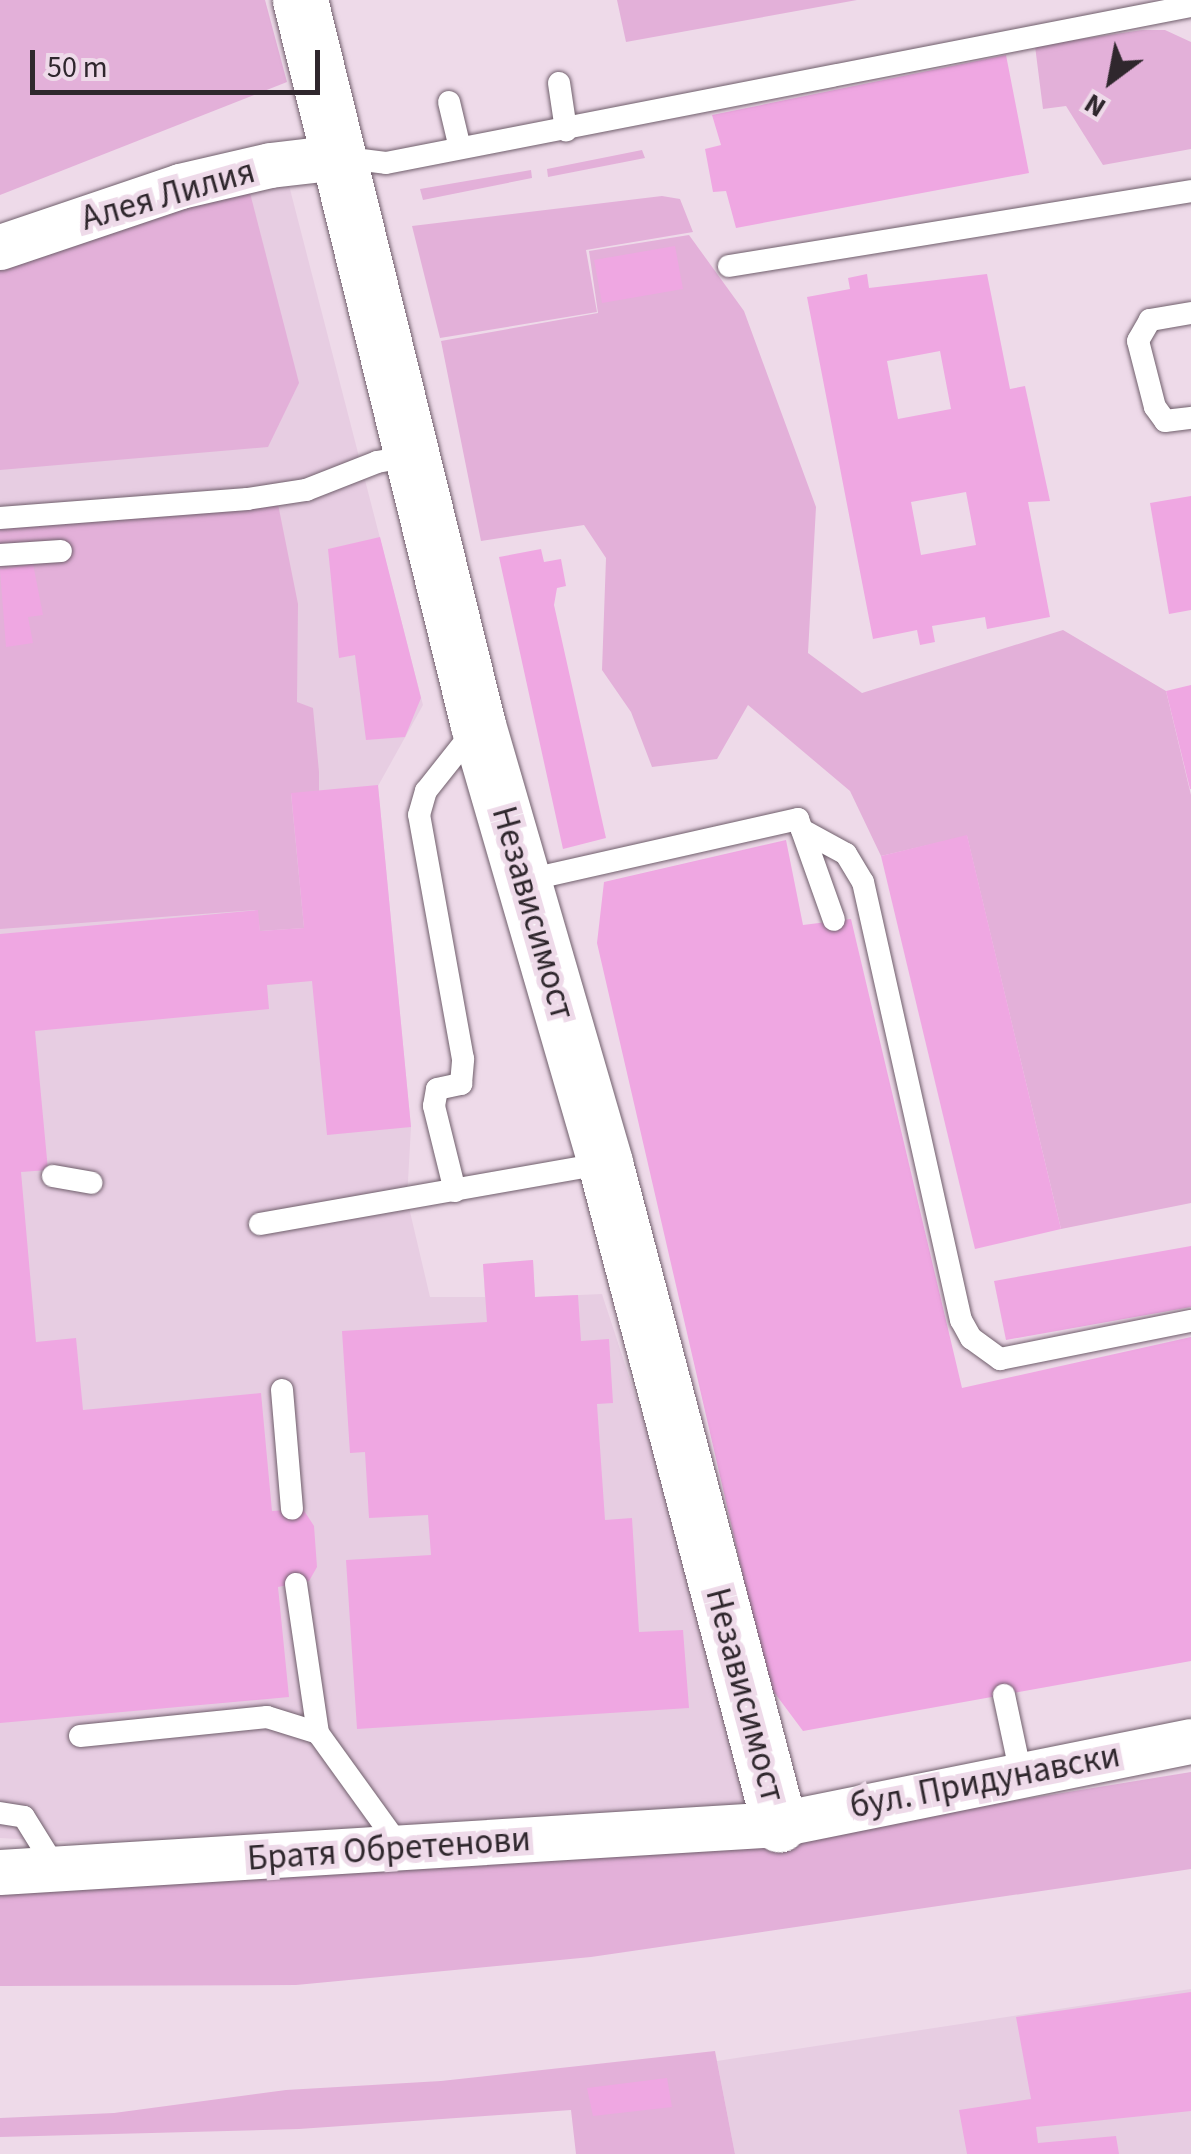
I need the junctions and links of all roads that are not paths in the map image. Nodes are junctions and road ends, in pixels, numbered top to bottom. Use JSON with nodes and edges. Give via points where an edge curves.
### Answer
{"nodes":[{"id":1,"x":300,"y":0,"type":"edge"},
{"id":2,"x":1191,"y":6,"type":"edge"},
{"id":3,"x":559,"y":83,"type":"dead end"},
{"id":4,"x":449,"y":102,"type":"dead end"},
{"id":5,"x":566,"y":130,"type":"junction"},
{"id":6,"x":460,"y":148,"type":"junction"},
{"id":7,"x":338,"y":157,"type":"junction"},
{"id":8,"x":1191,"y":191,"type":"edge"},
{"id":9,"x":0,"y":247,"type":"edge"},
{"id":10,"x":729,"y":266,"type":"dead end"},
{"id":11,"x":1191,"y":313,"type":"edge"},
{"id":12,"x":1191,"y":418,"type":"edge"},
{"id":13,"x":415,"y":456,"type":"junction"},
{"id":14,"x":0,"y":518,"type":"edge"},
{"id":15,"x":61,"y":551,"type":"dead end"},
{"id":16,"x":0,"y":555,"type":"edge"},
{"id":17,"x":478,"y":726,"type":"junction"},
{"id":18,"x":802,"y":830,"type":"junction"},
{"id":19,"x":523,"y":882,"type":"junction"},
{"id":20,"x":834,"y":920,"type":"dead end"},
{"id":21,"x":605,"y":1163,"type":"junction"},
{"id":22,"x":53,"y":1176,"type":"dead end"},
{"id":23,"x":91,"y":1183,"type":"dead end"},
{"id":24,"x":456,"y":1192,"type":"junction"},
{"id":25,"x":260,"y":1224,"type":"dead end"},
{"id":26,"x":1191,"y":1320,"type":"edge"},
{"id":27,"x":282,"y":1390,"type":"dead end"},
{"id":28,"x":292,"y":1510,"type":"dead end"},
{"id":29,"x":296,"y":1584,"type":"dead end"},
{"id":30,"x":1004,"y":1695,"type":"dead end"},
{"id":31,"x":318,"y":1733,"type":"junction"},
{"id":32,"x":80,"y":1736,"type":"dead end"},
{"id":33,"x":1191,"y":1741,"type":"edge"},
{"id":34,"x":1020,"y":1770,"type":"junction"},
{"id":35,"x":0,"y":1813,"type":"edge"},
{"id":36,"x":778,"y":1824,"type":"junction"},
{"id":37,"x":401,"y":1848,"type":"junction"},
{"id":38,"x":54,"y":1867,"type":"junction"},
{"id":39,"x":0,"y":1872,"type":"edge"}],
"edges":[{"from":1,"to":7,"type":"street","name":"Независимост"},
{"from":2,"to":5,"type":"lane","via":[[1028,33]]},
{"from":3,"to":5,"type":"lane"},
{"from":4,"to":6,"type":"lane"},
{"from":5,"to":6,"type":"lane"},
{"from":6,"to":7,"type":"lane","via":[[386,163]]},
{"from":7,"to":9,"type":"street","name":"Алея Лилия","via":[[270,164],[180,186]]},
{"from":7,"to":13,"type":"street","name":"Независимост"},
{"from":8,"to":10,"type":"lane"},
{"from":11,"to":12,"type":"lane","via":[[1150,320],[1138,341],[1155,407],[1165,421]]},
{"from":13,"to":14,"type":"lane","via":[[377,462],[306,490],[247,499]]},
{"from":13,"to":17,"type":"street","name":"Независимост"},
{"from":15,"to":16,"type":"lane"},
{"from":17,"to":19,"type":"street","name":"Независимост"},
{"from":17,"to":24,"type":"lane","via":[[426,791],[419,815],[464,1059],[460,1084],[437,1089],[434,1106]]},
{"from":18,"to":19,"type":"lane","via":[[798,820]]},
{"from":18,"to":20,"type":"lane"},
{"from":18,"to":26,"type":"lane","via":[[846,854],[862,882],[970,1338],[1000,1359]]},
{"from":19,"to":21,"type":"street","name":"Независимост"},
{"from":21,"to":24,"type":"lane"},
{"from":21,"to":36,"type":"street","name":"Независимост"},
{"from":22,"to":23,"type":"lane"},
{"from":24,"to":25,"type":"lane"},
{"from":27,"to":28,"type":"lane"},
{"from":29,"to":31,"type":"lane"},
{"from":30,"to":34,"type":"lane"},
{"from":31,"to":32,"type":"lane","via":[[267,1717]]},
{"from":31,"to":37,"type":"lane"},
{"from":33,"to":34,"type":"street","name":"бул. Придунавски"},
{"from":34,"to":36,"type":"street","name":"бул. Придунавски"},
{"from":35,"to":38,"type":"lane","via":[[24,1818]]},
{"from":36,"to":37,"type":"street","name":"Братя Обретенови"},
{"from":37,"to":38,"type":"street","name":"Братя Обретенови"},
{"from":38,"to":39,"type":"street","name":"Братя Обретенови"}]}
